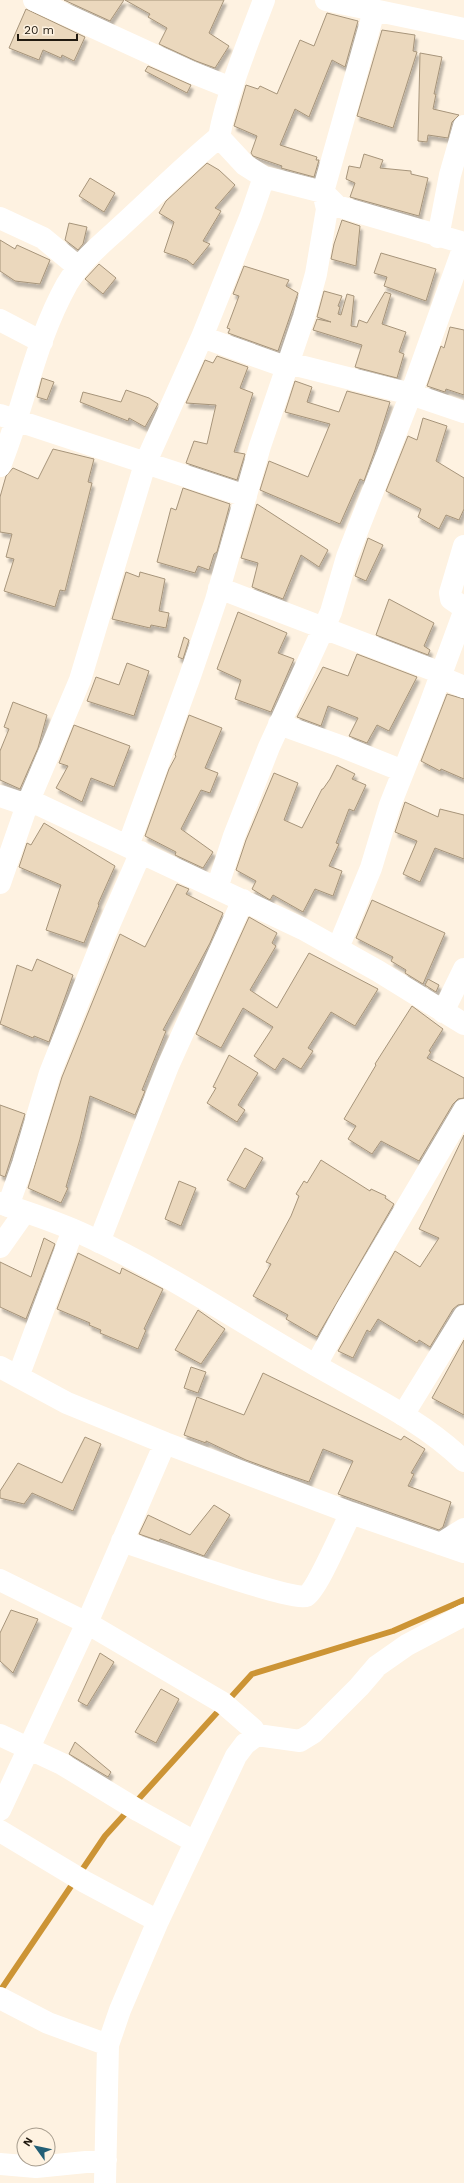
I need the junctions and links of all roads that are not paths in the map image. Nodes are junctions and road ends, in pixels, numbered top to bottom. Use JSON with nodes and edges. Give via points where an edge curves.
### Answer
{"nodes":[{"id":1,"x":34,"y":0,"type":"edge"},
{"id":2,"x":264,"y":0,"type":"edge"},
{"id":3,"x":326,"y":0,"type":"edge"},
{"id":4,"x":374,"y":11,"type":"junction"},
{"id":5,"x":464,"y":29,"type":"edge"},
{"id":6,"x":232,"y":88,"type":"junction"},
{"id":7,"x":464,"y":126,"type":"edge"},
{"id":8,"x":219,"y":137,"type":"junction"},
{"id":9,"x":264,"y":177,"type":"junction"},
{"id":10,"x":323,"y":192,"type":"junction"},
{"id":11,"x":0,"y":218,"type":"edge"},
{"id":12,"x":438,"y":237,"type":"junction"},
{"id":13,"x":464,"y":245,"type":"edge"},
{"id":14,"x":78,"y":267,"type":"junction"},
{"id":15,"x":0,"y":320,"type":"edge"},
{"id":16,"x":202,"y":337,"type":"junction"},
{"id":17,"x":42,"y":342,"type":"junction"},
{"id":18,"x":287,"y":365,"type":"junction"},
{"id":19,"x":411,"y":394,"type":"junction"},
{"id":20,"x":464,"y":412,"type":"edge"},
{"id":21,"x":7,"y":418,"type":"edge"},
{"id":22,"x":145,"y":464,"type":"junction"},
{"id":23,"x":0,"y":466,"type":"edge"},
{"id":24,"x":246,"y":496,"type":"junction"},
{"id":25,"x":464,"y":546,"type":"edge"},
{"id":26,"x":219,"y":588,"type":"junction"},
{"id":27,"x":464,"y":608,"type":"edge"},
{"id":28,"x":464,"y":612,"type":"edge"},
{"id":29,"x":324,"y":628,"type":"junction"},
{"id":30,"x":440,"y":675,"type":"junction"},
{"id":31,"x":464,"y":687,"type":"edge"},
{"id":32,"x":279,"y":724,"type":"junction"},
{"id":33,"x":403,"y":771,"type":"junction"},
{"id":34,"x":0,"y":796,"type":"edge"},
{"id":35,"x":28,"y":802,"type":"junction"},
{"id":36,"x":134,"y":849,"type":"junction"},
{"id":37,"x":0,"y":883,"type":"edge"},
{"id":38,"x":217,"y":888,"type":"junction"},
{"id":39,"x":243,"y":900,"type":"junction"},
{"id":40,"x":338,"y":948,"type":"junction"},
{"id":41,"x":464,"y":969,"type":"edge"},
{"id":42,"x":443,"y":1012,"type":"junction"},
{"id":43,"x":464,"y":1024,"type":"edge"},
{"id":44,"x":464,"y":1110,"type":"edge"},
{"id":45,"x":11,"y":1207,"type":"edge"},
{"id":46,"x":73,"y":1230,"type":"junction"},
{"id":47,"x":99,"y":1242,"type":"junction"},
{"id":48,"x":0,"y":1247,"type":"edge"},
{"id":49,"x":464,"y":1316,"type":"edge"},
{"id":50,"x":316,"y":1366,"type":"junction"},
{"id":51,"x":9,"y":1372,"type":"edge"},
{"id":52,"x":403,"y":1415,"type":"junction"},
{"id":53,"x":165,"y":1443,"type":"junction"},
{"id":54,"x":464,"y":1461,"type":"edge"},
{"id":55,"x":351,"y":1513,"type":"junction"},
{"id":56,"x":464,"y":1529,"type":"edge"},
{"id":57,"x":122,"y":1541,"type":"junction"},
{"id":58,"x":440,"y":1544,"type":"junction"},
{"id":59,"x":464,"y":1552,"type":"edge"},
{"id":60,"x":0,"y":1580,"type":"edge"},
{"id":61,"x":464,"y":1615,"type":"edge"},
{"id":62,"x":87,"y":1623,"type":"junction"},
{"id":63,"x":0,"y":1735,"type":"edge"},
{"id":64,"x":257,"y":1735,"type":"junction"},
{"id":65,"x":29,"y":1750,"type":"junction"},
{"id":66,"x":0,"y":1810,"type":"edge"},
{"id":67,"x":0,"y":1831,"type":"edge"},
{"id":68,"x":195,"y":1842,"type":"junction"},
{"id":69,"x":158,"y":1921,"type":"junction"},
{"id":70,"x":4,"y":2000,"type":"edge"},
{"id":71,"x":108,"y":2045,"type":"junction"},
{"id":72,"x":106,"y":2160,"type":"junction"},
{"id":73,"x":0,"y":2164,"type":"edge"},
{"id":74,"x":105,"y":2183,"type":"edge"}],
"edges":[{"from":1,"to":6,"type":"street","via":[[191,72]]},
{"from":2,"to":6,"type":"street"},
{"from":3,"to":4,"type":"street"},
{"from":4,"to":5,"type":"street"},
{"from":4,"to":10,"type":"street"},
{"from":6,"to":8,"type":"street"},
{"from":7,"to":12,"type":"street","via":[[450,175]]},
{"from":8,"to":9,"type":"street","via":[[245,165]]},
{"from":8,"to":14,"type":"street","via":[[190,160]]},
{"from":9,"to":10,"type":"street"},
{"from":9,"to":16,"type":"street"},
{"from":10,"to":12,"type":"street","via":[[337,206]]},
{"from":10,"to":18,"type":"street","via":[[326,209],[316,274]]},
{"from":11,"to":14,"type":"street","via":[[43,238]]},
{"from":12,"to":13,"type":"street"},
{"from":13,"to":19,"type":"street"},
{"from":14,"to":17,"type":"street","via":[[56,304]]},
{"from":15,"to":17,"type":"street"},
{"from":16,"to":18,"type":"street"},
{"from":16,"to":22,"type":"street"},
{"from":17,"to":21,"type":"street"},
{"from":18,"to":19,"type":"street"},
{"from":18,"to":24,"type":"street"},
{"from":19,"to":20,"type":"street"},
{"from":19,"to":29,"type":"street","via":[[347,557]]},
{"from":21,"to":22,"type":"street"},
{"from":21,"to":23,"type":"street"},
{"from":22,"to":24,"type":"street"},
{"from":22,"to":35,"type":"street","via":[[80,680]]},
{"from":24,"to":26,"type":"street"},
{"from":25,"to":27,"type":"street","via":[[450,593],[451,599]]},
{"from":26,"to":29,"type":"street"},
{"from":26,"to":36,"type":"street"},
{"from":28,"to":30,"type":"street"},
{"from":29,"to":30,"type":"street"},
{"from":29,"to":32,"type":"street"},
{"from":30,"to":31,"type":"street"},
{"from":30,"to":33,"type":"street"},
{"from":32,"to":33,"type":"street"},
{"from":32,"to":38,"type":"street","via":[[234,836]]},
{"from":33,"to":40,"type":"street","via":[[371,868]]},
{"from":34,"to":35,"type":"street"},
{"from":35,"to":36,"type":"street"},
{"from":35,"to":37,"type":"street"},
{"from":36,"to":38,"type":"street"},
{"from":36,"to":45,"type":"street","via":[[106,932],[50,1073]]},
{"from":38,"to":39,"type":"street"},
{"from":39,"to":40,"type":"street"},
{"from":39,"to":47,"type":"street","via":[[168,1066]]},
{"from":40,"to":42,"type":"street"},
{"from":41,"to":42,"type":"street"},
{"from":42,"to":43,"type":"street"},
{"from":44,"to":50,"type":"street","via":[[347,1308]]},
{"from":45,"to":46,"type":"street"},
{"from":45,"to":48,"type":"street"},
{"from":46,"to":47,"type":"street"},
{"from":46,"to":51,"type":"street"},
{"from":47,"to":50,"type":"street","via":[[229,1312]]},
{"from":49,"to":52,"type":"street"},
{"from":50,"to":52,"type":"street"},
{"from":51,"to":53,"type":"street","via":[[67,1403]]},
{"from":52,"to":54,"type":"street","via":[[436,1436]]},
{"from":53,"to":55,"type":"street"},
{"from":53,"to":57,"type":"street"},
{"from":55,"to":57,"type":"street","via":[[319,1579],[310,1593],[300,1597],[248,1583]]},
{"from":55,"to":58,"type":"street"},
{"from":56,"to":58,"type":"street"},
{"from":57,"to":62,"type":"street"},
{"from":58,"to":59,"type":"street"},
{"from":60,"to":62,"type":"street"},
{"from":61,"to":64,"type":"street","via":[[407,1645],[377,1666],[313,1733],[300,1741]]},
{"from":62,"to":64,"type":"street","via":[[228,1707]]},
{"from":62,"to":65,"type":"street"},
{"from":63,"to":65,"type":"street"},
{"from":64,"to":68,"type":"street","via":[[245,1744],[236,1756]]},
{"from":65,"to":66,"type":"street"},
{"from":65,"to":68,"type":"street","via":[[62,1764]]},
{"from":67,"to":69,"type":"street","via":[[80,1879]]},
{"from":68,"to":69,"type":"street"},
{"from":69,"to":71,"type":"street"},
{"from":70,"to":71,"type":"street","via":[[48,2023]]},
{"from":71,"to":72,"type":"street"},
{"from":72,"to":73,"type":"street","via":[[36,2167]]},
{"from":72,"to":74,"type":"street"}]}
